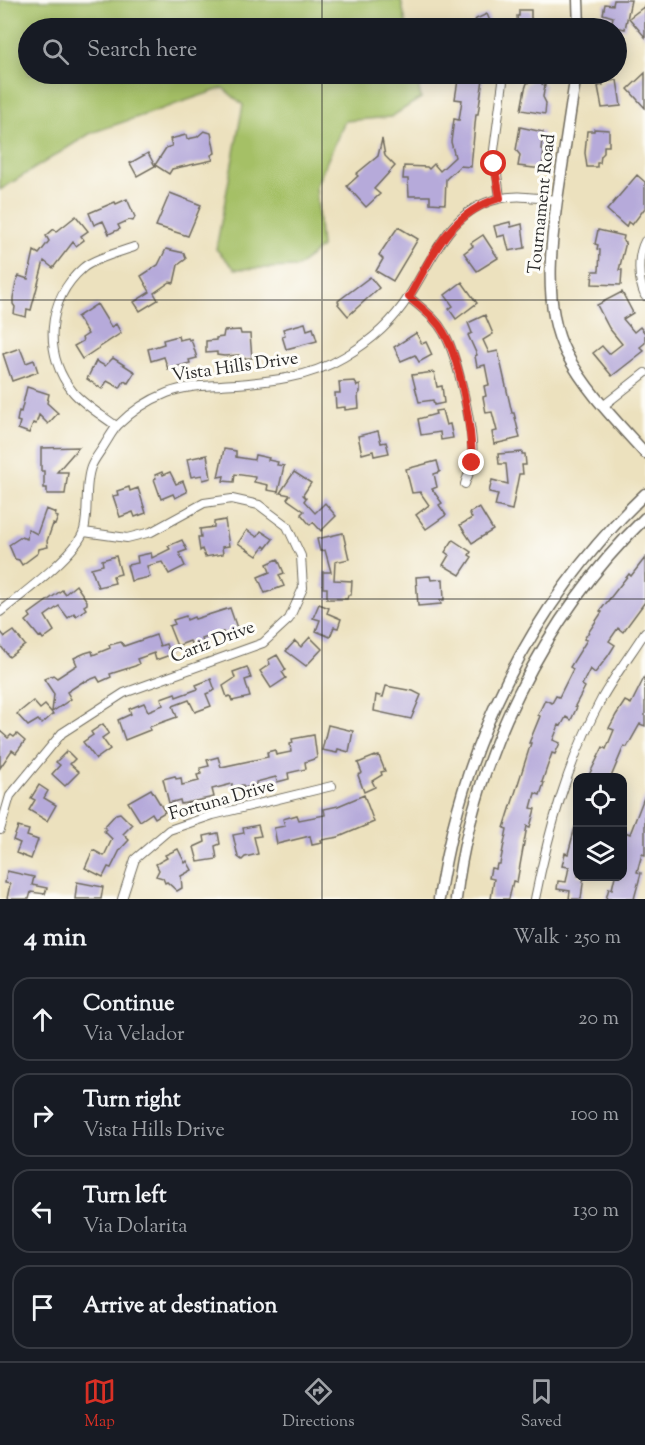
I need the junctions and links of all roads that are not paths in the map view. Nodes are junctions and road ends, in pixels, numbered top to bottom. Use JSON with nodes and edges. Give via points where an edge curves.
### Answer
{"nodes":[{"id":1,"x":578,"y":0,"type":"edge"},
{"id":2,"x":579,"y":18,"type":"edge"},
{"id":3,"x":503,"y":84,"type":"edge"},
{"id":4,"x":574,"y":84,"type":"edge"},
{"id":5,"x":500,"y":198,"type":"junction"},
{"id":6,"x":557,"y":200,"type":"junction"},
{"id":7,"x":645,"y":241,"type":"edge"},
{"id":8,"x":134,"y":247,"type":"dead end"},
{"id":9,"x":645,"y":296,"type":"edge"},
{"id":10,"x":409,"y":297,"type":"junction"},
{"id":11,"x":645,"y":373,"type":"edge"},
{"id":12,"x":603,"y":406,"type":"junction"},
{"id":13,"x":116,"y":426,"type":"junction"},
{"id":14,"x":645,"y":453,"type":"edge"},
{"id":15,"x":465,"y":484,"type":"dead end"},
{"id":16,"x":645,"y":494,"type":"edge"},
{"id":17,"x":645,"y":518,"type":"edge"},
{"id":18,"x":84,"y":532,"type":"junction"},
{"id":19,"x":0,"y":612,"type":"edge"},
{"id":20,"x":645,"y":632,"type":"edge"},
{"id":21,"x":332,"y":786,"type":"dead end"},
{"id":22,"x":0,"y":830,"type":"edge"},
{"id":23,"x":122,"y":899,"type":"edge"},
{"id":24,"x":440,"y":899,"type":"edge"},
{"id":25,"x":456,"y":899,"type":"edge"},
{"id":26,"x":535,"y":899,"type":"edge"}],
"edges":[{"from":1,"to":2,"type":"main road"},
{"from":3,"to":5,"type":"street","via":[[494,150]]},
{"from":4,"to":6,"type":"main road","name":"Tournament Road"},
{"from":5,"to":6,"type":"street","name":"Vista Hills Drive"},
{"from":5,"to":10,"type":"street","name":"Vista Hills Drive","via":[[483,203],[456,222]]},
{"from":6,"to":12,"type":"main road","name":"Tournament Road","via":[[550,266],[555,320],[565,351]]},
{"from":7,"to":9,"type":"street","via":[[639,272]]},
{"from":8,"to":13,"type":"street","via":[[84,266],[58,303],[51,329],[61,375],[75,394]]},
{"from":10,"to":13,"type":"street","name":"Vista Hills Drive","via":[[386,326],[342,359],[273,382],[188,387],[168,392],[141,406]]},
{"from":10,"to":15,"type":"street","via":[[444,332],[457,365],[472,442],[472,463]]},
{"from":11,"to":12,"type":"street"},
{"from":12,"to":14,"type":"main road","name":"Tournament Road"},
{"from":13,"to":18,"type":"street","name":"Vista Hills Drive","via":[[91,468]]},
{"from":16,"to":24,"type":"main road","via":[[592,550],[561,591],[502,689],[483,732],[453,824]]},
{"from":17,"to":25,"type":"main road","via":[[574,602],[511,709],[481,789]]},
{"from":18,"to":19,"type":"street","via":[[52,569]]},
{"from":18,"to":22,"type":"street","name":"Cariz Drive","via":[[128,538],[151,532],[204,503],[232,499],[259,505],[287,526],[300,556],[303,588],[290,619],[263,643],[124,693],[62,733],[10,796]]},
{"from":20,"to":26,"type":"street","via":[[602,698],[566,779]]},
{"from":21,"to":23,"type":"street","name":"Fortuna Drive","via":[[213,815],[169,830],[135,859]]}]}
